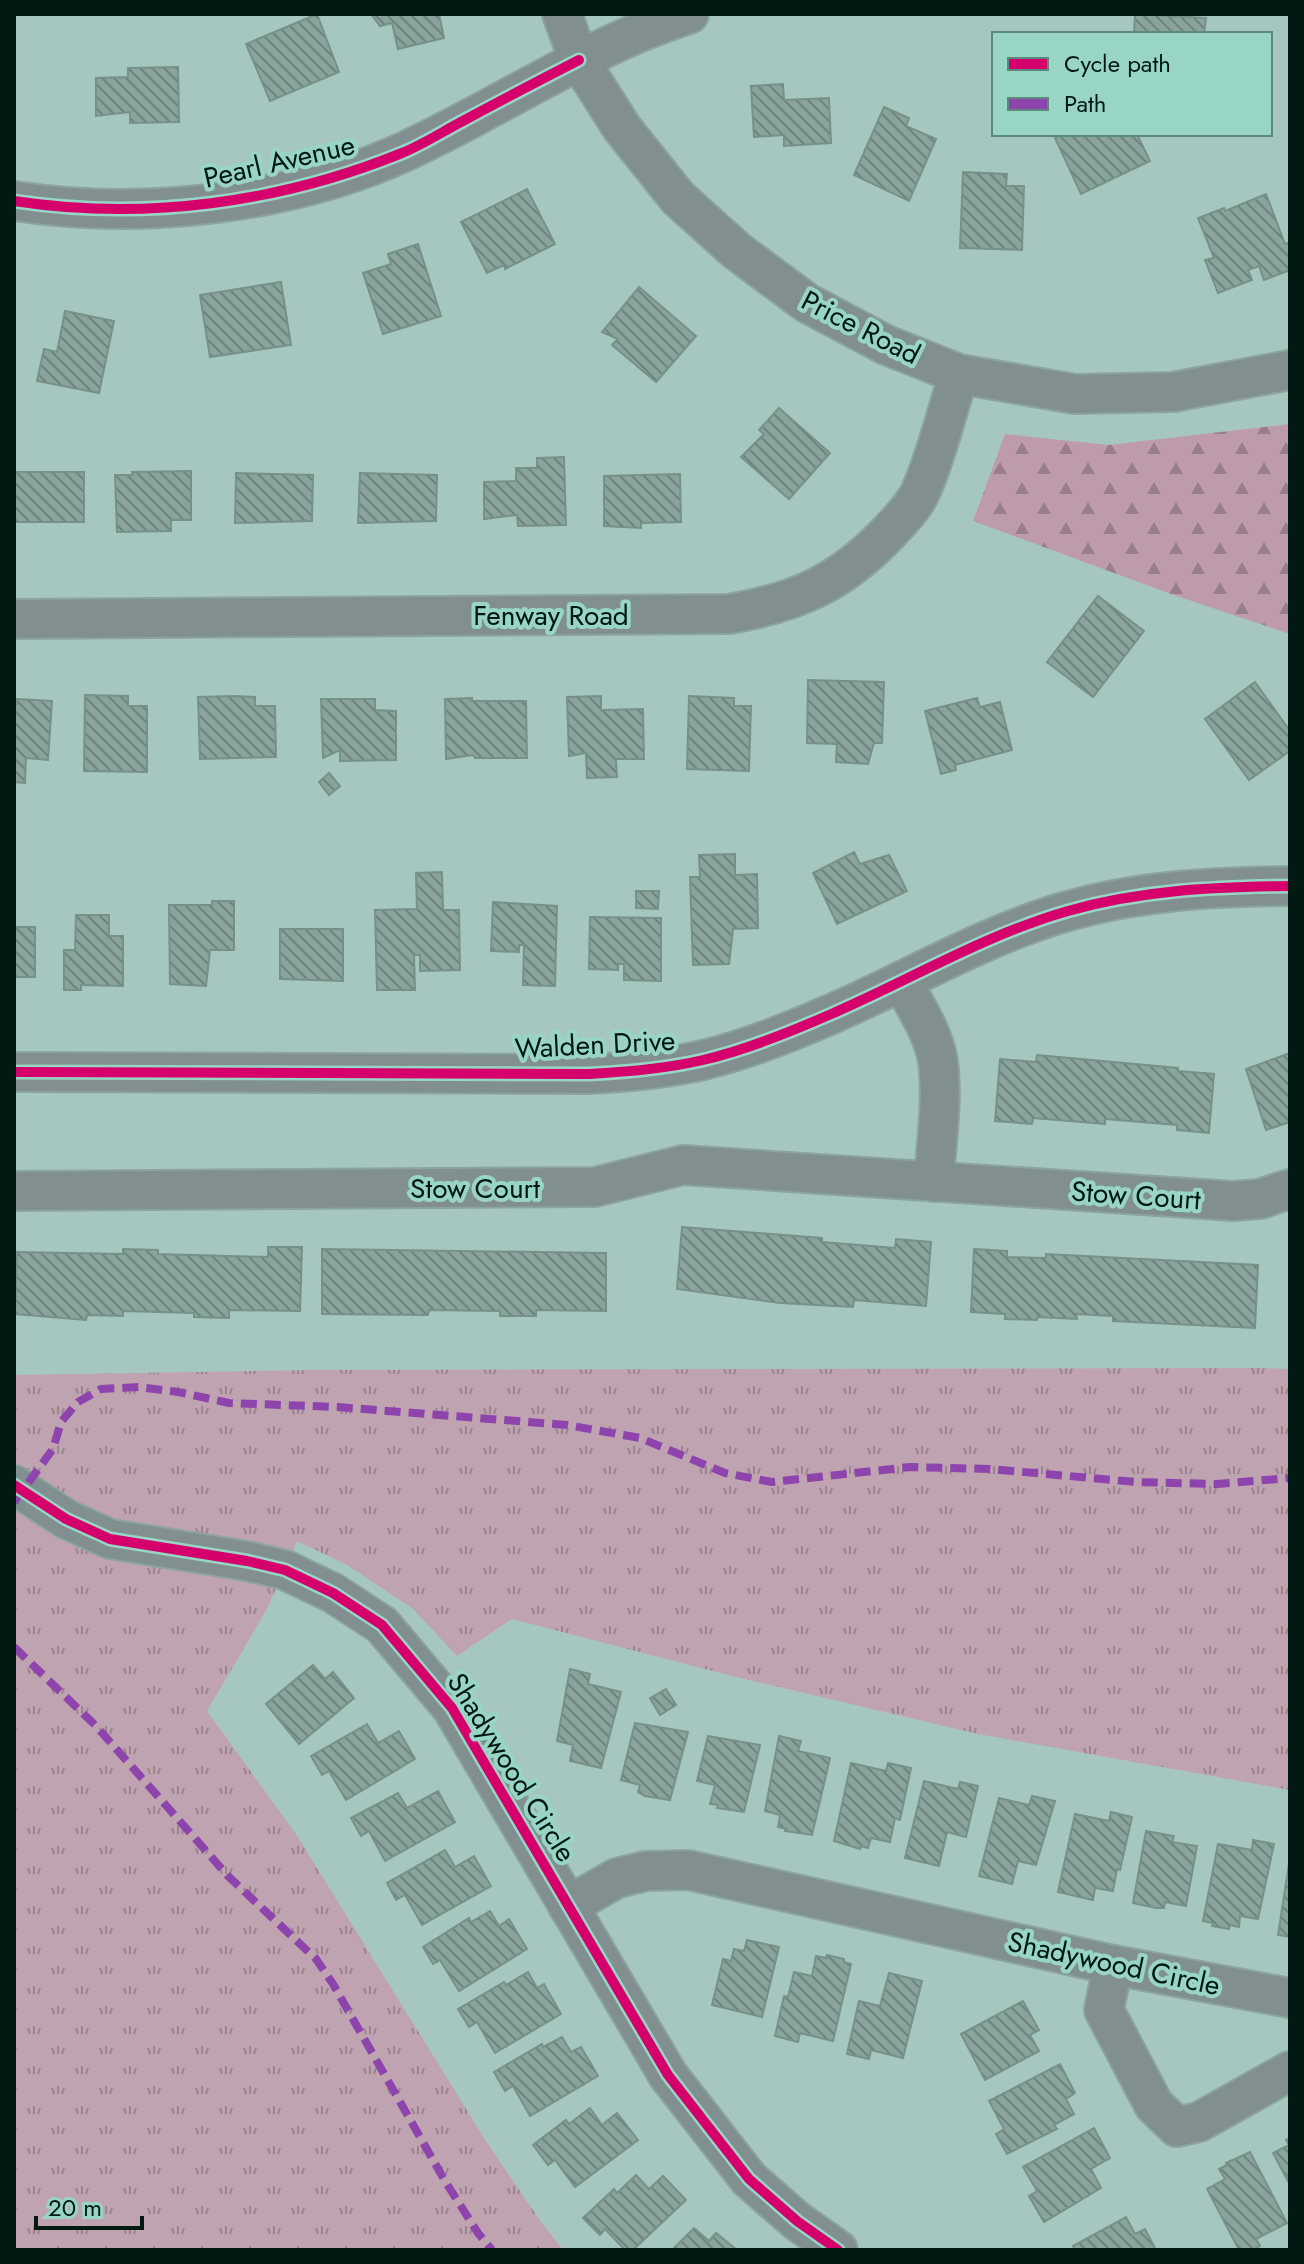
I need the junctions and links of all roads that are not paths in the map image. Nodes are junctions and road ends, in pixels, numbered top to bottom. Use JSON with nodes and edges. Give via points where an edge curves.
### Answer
{"nodes":[{"id":1,"x":562,"y":14,"type":"edge"},
{"id":2,"x":689,"y":14,"type":"edge"},
{"id":3,"x":579,"y":60,"type":"junction"},
{"id":4,"x":14,"y":201,"type":"edge"},
{"id":5,"x":1290,"y":370,"type":"edge"},
{"id":6,"x":959,"y":374,"type":"junction"},
{"id":7,"x":14,"y":619,"type":"edge"},
{"id":8,"x":1290,"y":886,"type":"edge"},
{"id":9,"x":902,"y":981,"type":"junction"},
{"id":10,"x":14,"y":1072,"type":"edge"},
{"id":11,"x":934,"y":1182,"type":"junction"},
{"id":12,"x":1290,"y":1189,"type":"edge"},
{"id":13,"x":14,"y":1191,"type":"edge"},
{"id":14,"x":14,"y":1485,"type":"edge"},
{"id":15,"x":568,"y":1906,"type":"junction"},
{"id":16,"x":1113,"y":1965,"type":"junction"},
{"id":17,"x":1290,"y":1998,"type":"edge"},
{"id":18,"x":1290,"y":2071,"type":"edge"},
{"id":19,"x":838,"y":2250,"type":"edge"}],
"edges":[{"from":1,"to":3,"type":"street","name":"Price Road"},
{"from":2,"to":3,"type":"street","name":"Pearl Avenue"},
{"from":3,"to":4,"type":"street","name":"Pearl Avenue","via":[[405,152],[334,178],[238,200],[144,210],[62,209]]},
{"from":3,"to":6,"type":"street","name":"Price Road","via":[[622,128],[678,198],[737,251],[807,303],[886,345]]},
{"from":5,"to":6,"type":"street","name":"Price Road","via":[[1173,392],[1075,394]]},
{"from":6,"to":7,"type":"street","name":"Fenway Road","via":[[922,489],[902,518],[840,576],[775,606],[729,614]]},
{"from":8,"to":9,"type":"street","name":"Walden Drive","via":[[1184,889],[1095,904],[1007,933]]},
{"from":9,"to":10,"type":"street","name":"Walden Drive","via":[[766,1041],[704,1060],[644,1070]]},
{"from":9,"to":11,"type":"street","via":[[937,1059]]},
{"from":11,"to":12,"type":"street","name":"Stow Court","via":[[1233,1201]]},
{"from":11,"to":13,"type":"street","name":"Stow Court","via":[[683,1165],[595,1187]]},
{"from":14,"to":15,"type":"street","name":"Shadywood Circle","via":[[66,1519],[110,1539],[285,1570],[382,1625],[452,1708]]},
{"from":15,"to":16,"type":"street","name":"Shadywood Circle","via":[[617,1878],[688,1870]]},
{"from":15,"to":19,"type":"street","name":"Shadywood Circle","via":[[668,2075],[711,2133],[749,2179]]},
{"from":16,"to":17,"type":"street","name":"Shadywood Circle"},
{"from":16,"to":18,"type":"street","via":[[1104,2010],[1154,2105],[1177,2127],[1199,2122]]}]}
